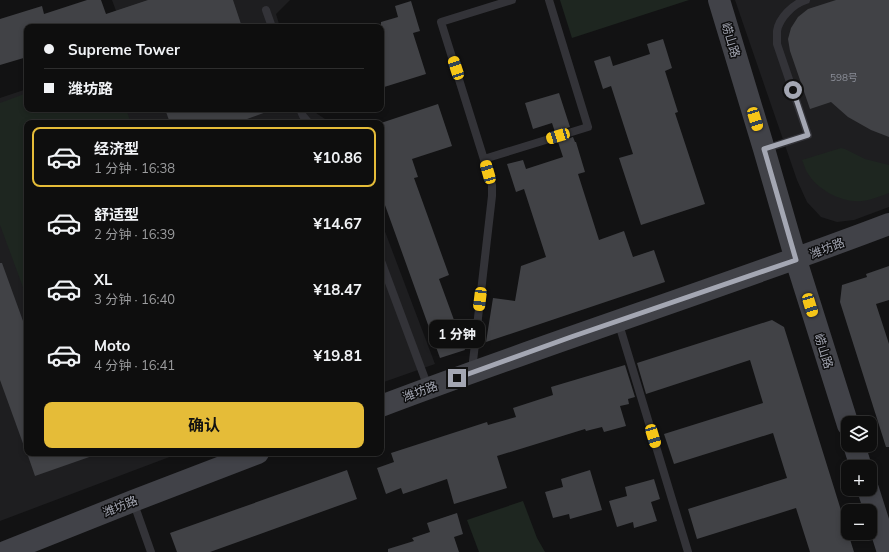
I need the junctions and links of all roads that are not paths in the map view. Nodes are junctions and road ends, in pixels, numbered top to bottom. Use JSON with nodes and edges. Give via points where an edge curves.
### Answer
{"nodes":[{"id":1,"x":512,"y":0,"type":"edge"},
{"id":2,"x":549,"y":0,"type":"edge"},
{"id":3,"x":719,"y":0,"type":"edge"},
{"id":4,"x":806,"y":0,"type":"edge"},
{"id":5,"x":266,"y":10,"type":"dead end"},
{"id":6,"x":271,"y":24,"type":"edge"},
{"id":7,"x":764,"y":149,"type":"junction"},
{"id":8,"x":484,"y":159,"type":"junction"},
{"id":9,"x":889,"y":224,"type":"edge"},
{"id":10,"x":796,"y":260,"type":"junction"},
{"id":11,"x":384,"y":269,"type":"edge"},
{"id":12,"x":618,"y":321,"type":"junction"},
{"id":13,"x":472,"y":373,"type":"junction"},
{"id":14,"x":428,"y":388,"type":"junction"},
{"id":15,"x":384,"y":405,"type":"edge"},
{"id":16,"x":845,"y":416,"type":"edge"},
{"id":17,"x":250,"y":456,"type":"edge"},
{"id":18,"x":870,"y":496,"type":"edge"},
{"id":19,"x":133,"y":501,"type":"junction"},
{"id":20,"x":4,"y":552,"type":"edge"},
{"id":21,"x":151,"y":552,"type":"edge"},
{"id":22,"x":688,"y":552,"type":"edge"},
{"id":23,"x":888,"y":552,"type":"edge"}],
"edges":[{"from":1,"to":8,"type":"lane","via":[[442,22]]},
{"from":2,"to":8,"type":"lane","via":[[588,127]]},
{"from":3,"to":7,"type":"street","name":"崂山路"},
{"from":4,"to":7,"type":"lane","via":[[791,9],[782,19],[777,30],[777,44],[808,135]]},
{"from":5,"to":6,"type":"lane"},
{"from":7,"to":10,"type":"street","name":"崂山路"},
{"from":8,"to":13,"type":"lane","via":[[492,185],[492,196]]},
{"from":9,"to":10,"type":"street","name":"潍坊路"},
{"from":10,"to":12,"type":"street","name":"潍坊路"},
{"from":10,"to":16,"type":"street","name":"崂山路"},
{"from":11,"to":14,"type":"lane"},
{"from":12,"to":13,"type":"street","name":"潍坊路"},
{"from":12,"to":22,"type":"lane"},
{"from":13,"to":14,"type":"street","name":"潍坊路"},
{"from":14,"to":15,"type":"street","name":"潍坊路"},
{"from":17,"to":19,"type":"street","name":"潍坊路"},
{"from":18,"to":23,"type":"street"},
{"from":19,"to":20,"type":"street","name":"潍坊路"},
{"from":19,"to":21,"type":"lane"}]}
